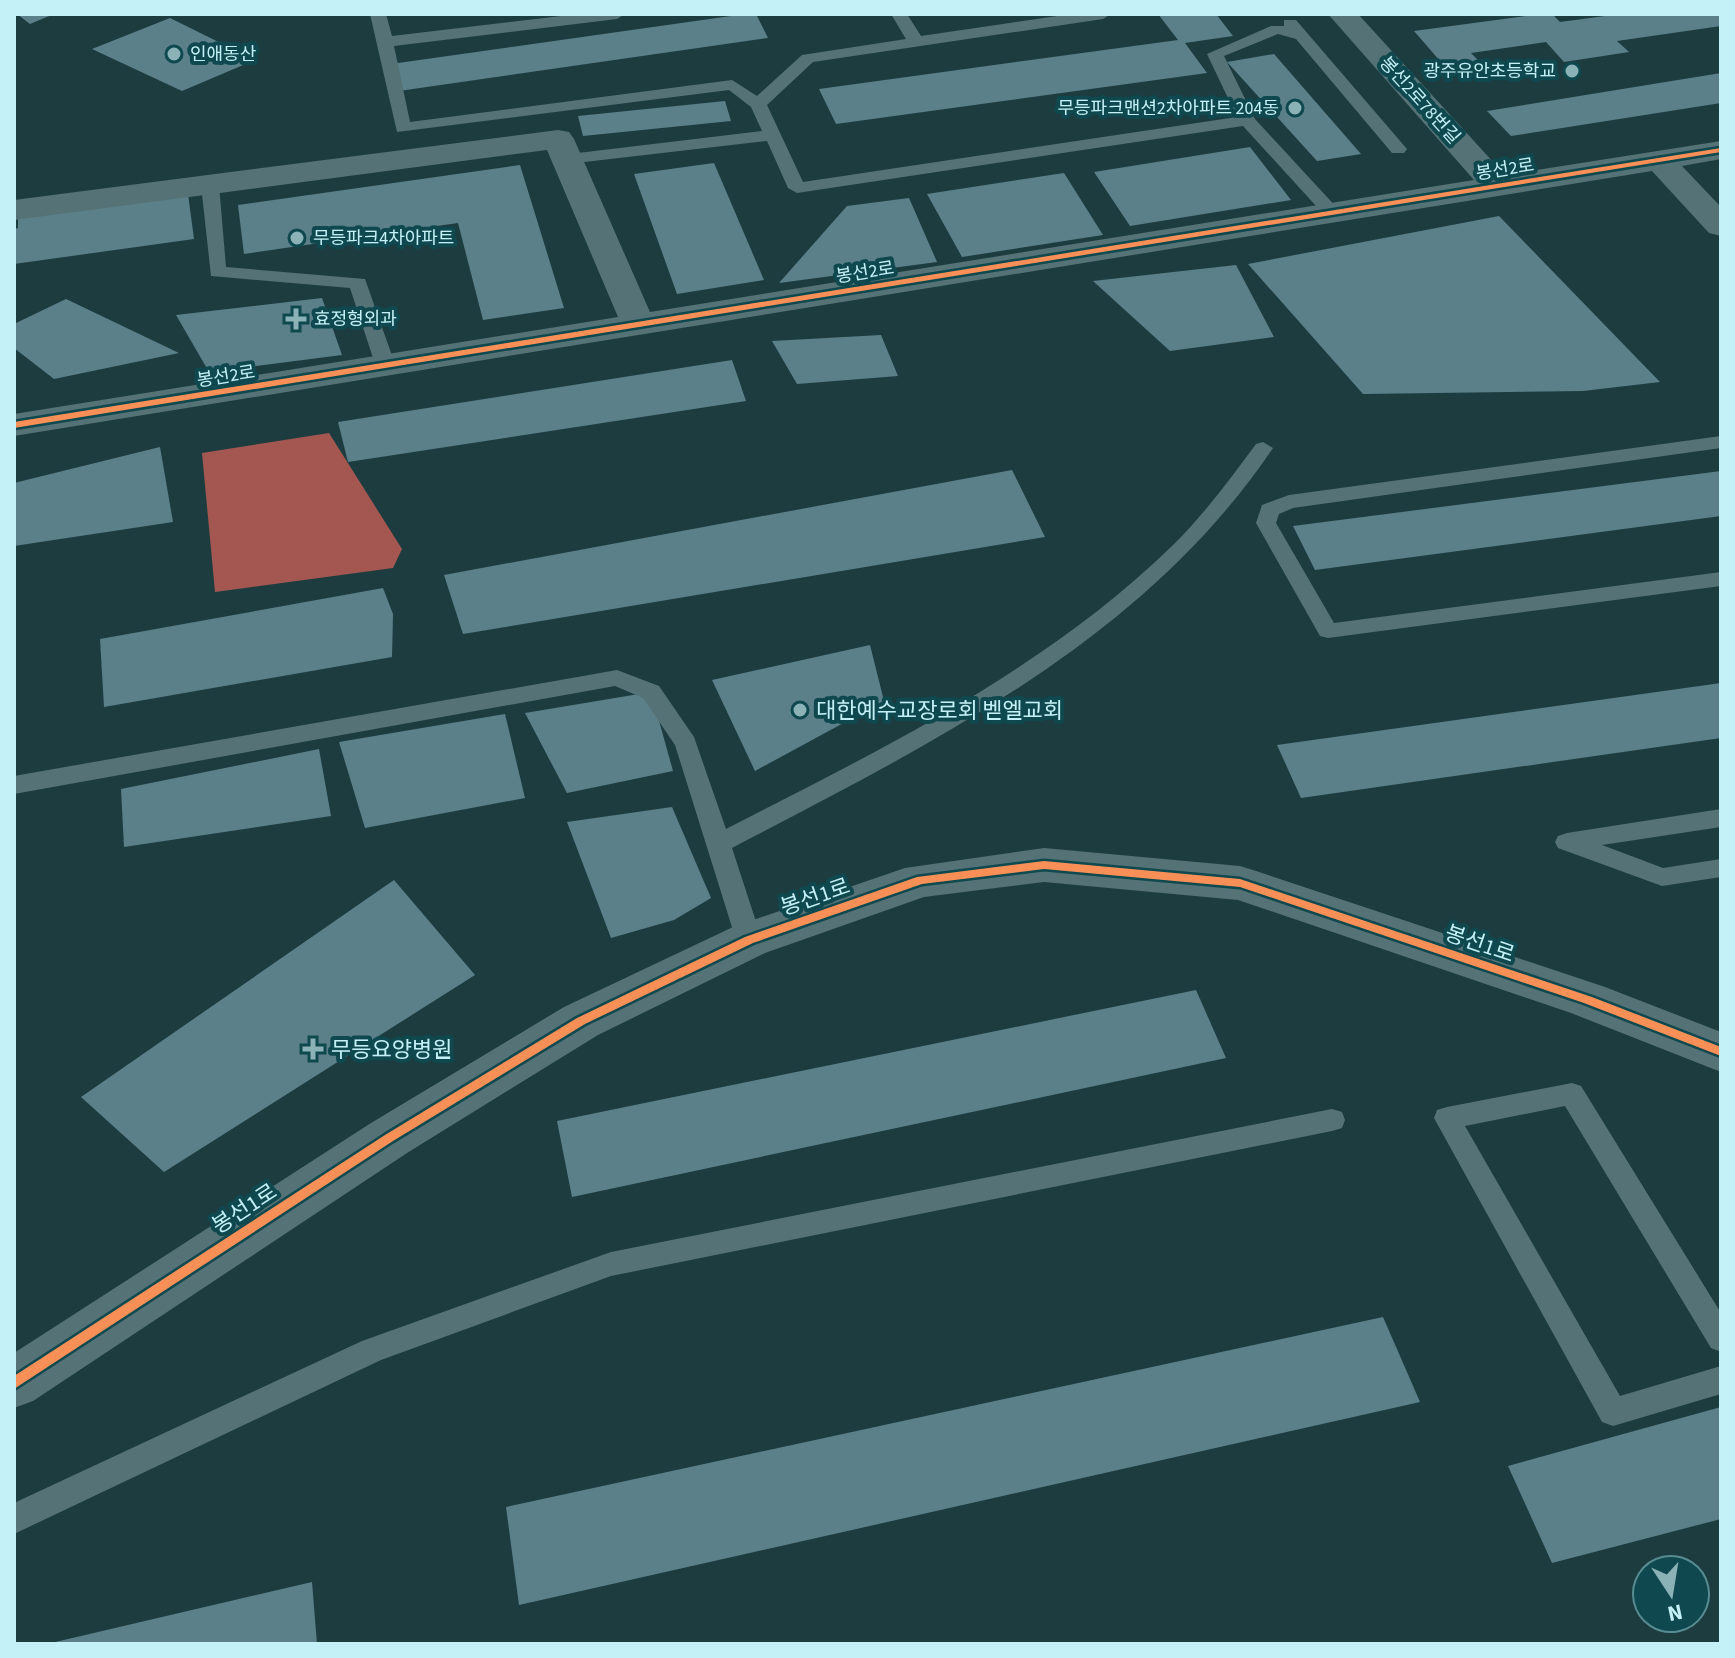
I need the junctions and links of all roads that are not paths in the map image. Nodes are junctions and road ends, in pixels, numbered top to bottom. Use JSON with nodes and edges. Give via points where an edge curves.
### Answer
{"nodes":[{"id":1,"x":378,"y":14,"type":"edge"},
{"id":2,"x":617,"y":14,"type":"edge"},
{"id":3,"x":899,"y":14,"type":"edge"},
{"id":4,"x":1103,"y":14,"type":"edge"},
{"id":5,"x":1282,"y":14,"type":"edge"},
{"id":6,"x":1342,"y":14,"type":"edge"},
{"id":7,"x":1301,"y":36,"type":"junction"},
{"id":8,"x":915,"y":40,"type":"junction"},
{"id":9,"x":385,"y":42,"type":"junction"},
{"id":10,"x":758,"y":104,"type":"junction"},
{"id":11,"x":547,"y":109,"type":"junction"},
{"id":12,"x":1244,"y":121,"type":"junction"},
{"id":13,"x":772,"y":135,"type":"junction"},
{"id":14,"x":562,"y":149,"type":"junction"},
{"id":15,"x":1398,"y":149,"type":"dead end"},
{"id":16,"x":1721,"y":150,"type":"edge"},
{"id":17,"x":1659,"y":160,"type":"junction"},
{"id":18,"x":210,"y":185,"type":"junction"},
{"id":19,"x":1497,"y":186,"type":"junction"},
{"id":20,"x":14,"y":210,"type":"edge"},
{"id":21,"x":1333,"y":214,"type":"junction"},
{"id":22,"x":1721,"y":226,"type":"edge"},
{"id":23,"x":638,"y":323,"type":"junction"},
{"id":24,"x":386,"y":367,"type":"junction"},
{"id":25,"x":14,"y":425,"type":"edge"},
{"id":26,"x":1721,"y":442,"type":"edge"},
{"id":27,"x":1263,"y":448,"type":"dead end"},
{"id":28,"x":1721,"y":579,"type":"edge"},
{"id":29,"x":14,"y":785,"type":"edge"},
{"id":30,"x":1721,"y":818,"type":"edge"},
{"id":31,"x":720,"y":843,"type":"junction"},
{"id":32,"x":1721,"y":868,"type":"edge"},
{"id":33,"x":749,"y":940,"type":"junction"},
{"id":34,"x":1721,"y":1052,"type":"edge"},
{"id":35,"x":1332,"y":1120,"type":"dead end"},
{"id":36,"x":1721,"y":1339,"type":"edge"},
{"id":37,"x":1721,"y":1380,"type":"edge"},
{"id":38,"x":14,"y":1383,"type":"edge"},
{"id":39,"x":14,"y":1519,"type":"edge"}],
"edges":[{"from":1,"to":9,"type":"lane"},
{"from":2,"to":9,"type":"lane"},
{"from":3,"to":8,"type":"lane"},
{"from":4,"to":8,"type":"lane"},
{"from":5,"to":7,"type":"lane"},
{"from":6,"to":19,"type":"street","name":"봉선2로78번길"},
{"from":7,"to":12,"type":"lane","via":[[1277,29],[1215,54],[1224,86]]},
{"from":7,"to":15,"type":"lane"},
{"from":8,"to":10,"type":"lane","via":[[808,58]]},
{"from":9,"to":11,"type":"lane","via":[[403,128]]},
{"from":10,"to":11,"type":"lane","via":[[732,85]]},
{"from":10,"to":13,"type":"lane"},
{"from":11,"to":14,"type":"lane"},
{"from":12,"to":13,"type":"lane","via":[[797,188]]},
{"from":12,"to":21,"type":"lane"},
{"from":13,"to":14,"type":"lane"},
{"from":14,"to":18,"type":"street"},
{"from":14,"to":23,"type":"street"},
{"from":16,"to":17,"type":"street","name":"봉선2로"},
{"from":17,"to":19,"type":"street","name":"봉선2로"},
{"from":17,"to":22,"type":"street"},
{"from":18,"to":20,"type":"street"},
{"from":18,"to":24,"type":"lane","via":[[217,272],[358,283]]},
{"from":19,"to":21,"type":"street","name":"봉선2로"},
{"from":21,"to":23,"type":"street","name":"봉선2로"},
{"from":23,"to":24,"type":"street","name":"봉선2로"},
{"from":24,"to":25,"type":"street","name":"봉선2로"},
{"from":26,"to":28,"type":"lane","via":[[1289,502],[1269,510],[1266,523],[1328,631]]},
{"from":27,"to":31,"type":"lane","via":[[1179,551],[1119,606],[1027,674],[924,737]]},
{"from":29,"to":31,"type":"lane","via":[[617,678],[651,692],[686,743]]},
{"from":30,"to":32,"type":"lane","via":[[1567,842],[1662,877]]},
{"from":31,"to":33,"type":"lane"},
{"from":33,"to":34,"type":"street","name":"봉선1로","via":[[921,880],[972,872],[1044,865],[1240,883],[1588,1000]]},
{"from":33,"to":38,"type":"street","name":"봉선1로","via":[[581,1021],[376,1147]]},
{"from":35,"to":39,"type":"lane","via":[[611,1264],[372,1350]]},
{"from":36,"to":37,"type":"lane","via":[[1572,1094],[1447,1118],[1613,1412]]}]}
